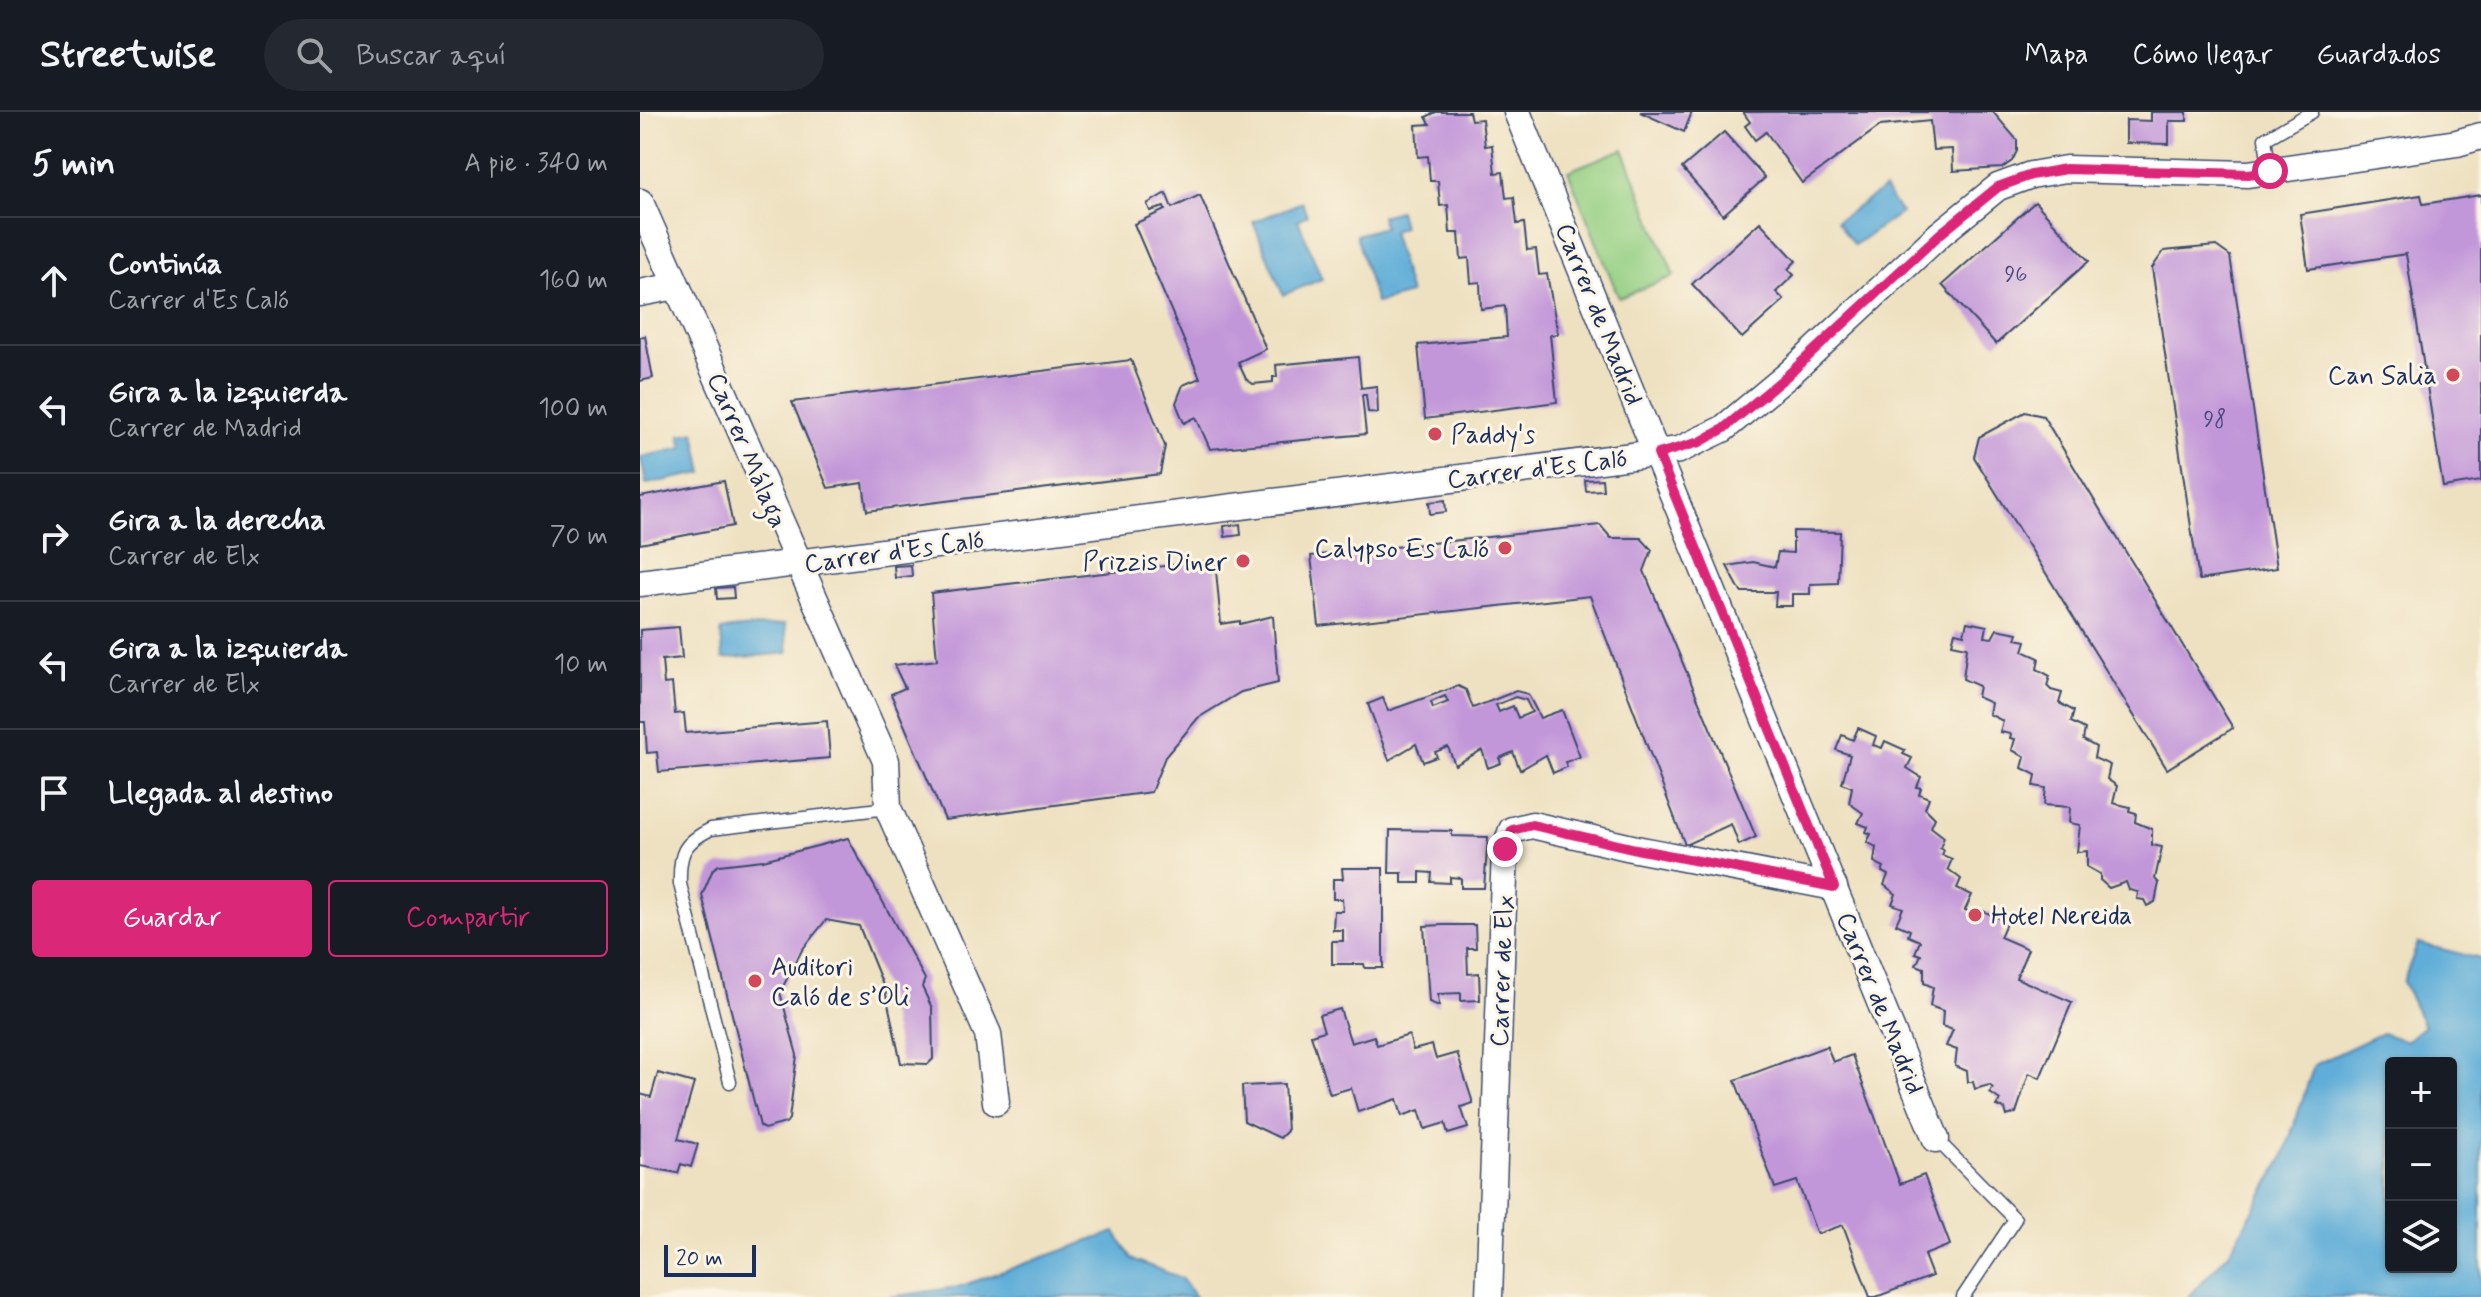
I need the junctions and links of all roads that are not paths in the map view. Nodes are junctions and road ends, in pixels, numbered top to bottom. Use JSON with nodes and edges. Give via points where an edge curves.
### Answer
{"nodes":[{"id":1,"x":1517,"y":112,"type":"edge"},
{"id":2,"x":2312,"y":112,"type":"edge"},
{"id":3,"x":2481,"y":136,"type":"edge"},
{"id":4,"x":2270,"y":171,"type":"junction"},
{"id":5,"x":640,"y":202,"type":"edge"},
{"id":6,"x":676,"y":286,"type":"junction"},
{"id":7,"x":640,"y":293,"type":"edge"},
{"id":8,"x":1658,"y":454,"type":"junction"},
{"id":9,"x":797,"y":564,"type":"junction"},
{"id":10,"x":640,"y":583,"type":"edge"},
{"id":11,"x":888,"y":808,"type":"junction"},
{"id":12,"x":1834,"y":887,"type":"junction"},
{"id":13,"x":730,"y":1082,"type":"dead end"},
{"id":14,"x":996,"y":1102,"type":"dead end"},
{"id":15,"x":1936,"y":1139,"type":"joint"},
{"id":16,"x":1489,"y":1297,"type":"edge"},
{"id":17,"x":1963,"y":1297,"type":"edge"}],
"edges":[{"from":1,"to":8,"type":"street","name":"Carrer de Madrid"},
{"from":2,"to":4,"type":"lane","via":[[2265,139]]},
{"from":3,"to":4,"type":"street","name":"Carrer d'Es Caló"},
{"from":4,"to":8,"type":"street","name":"Carrer d'Es Caló","via":[[2066,169],[1998,187],[1723,429]]},
{"from":5,"to":6,"type":"street","name":"Carrer Málaga"},
{"from":6,"to":7,"type":"street"},
{"from":6,"to":9,"type":"street","name":"Carrer Málaga"},
{"from":8,"to":9,"type":"street","name":"Carrer d'Es Caló"},
{"from":8,"to":12,"type":"street","name":"Carrer de Madrid"},
{"from":9,"to":10,"type":"street","name":"Carrer d'Es Caló"},
{"from":9,"to":11,"type":"street","name":"Carrer Málaga","via":[[886,761]]},
{"from":11,"to":13,"type":"lane","via":[[711,829],[691,839],[679,861],[680,884]]},
{"from":11,"to":14,"type":"street","name":"Carrer Málaga","via":[[988,1034]]},
{"from":12,"to":15,"type":"street","name":"Carrer de Madrid"},
{"from":12,"to":16,"type":"street","name":"Carrer de Elx","via":[[1532,825],[1512,830],[1505,849]]},
{"from":15,"to":17,"type":"lane","via":[[2015,1219]]}]}
